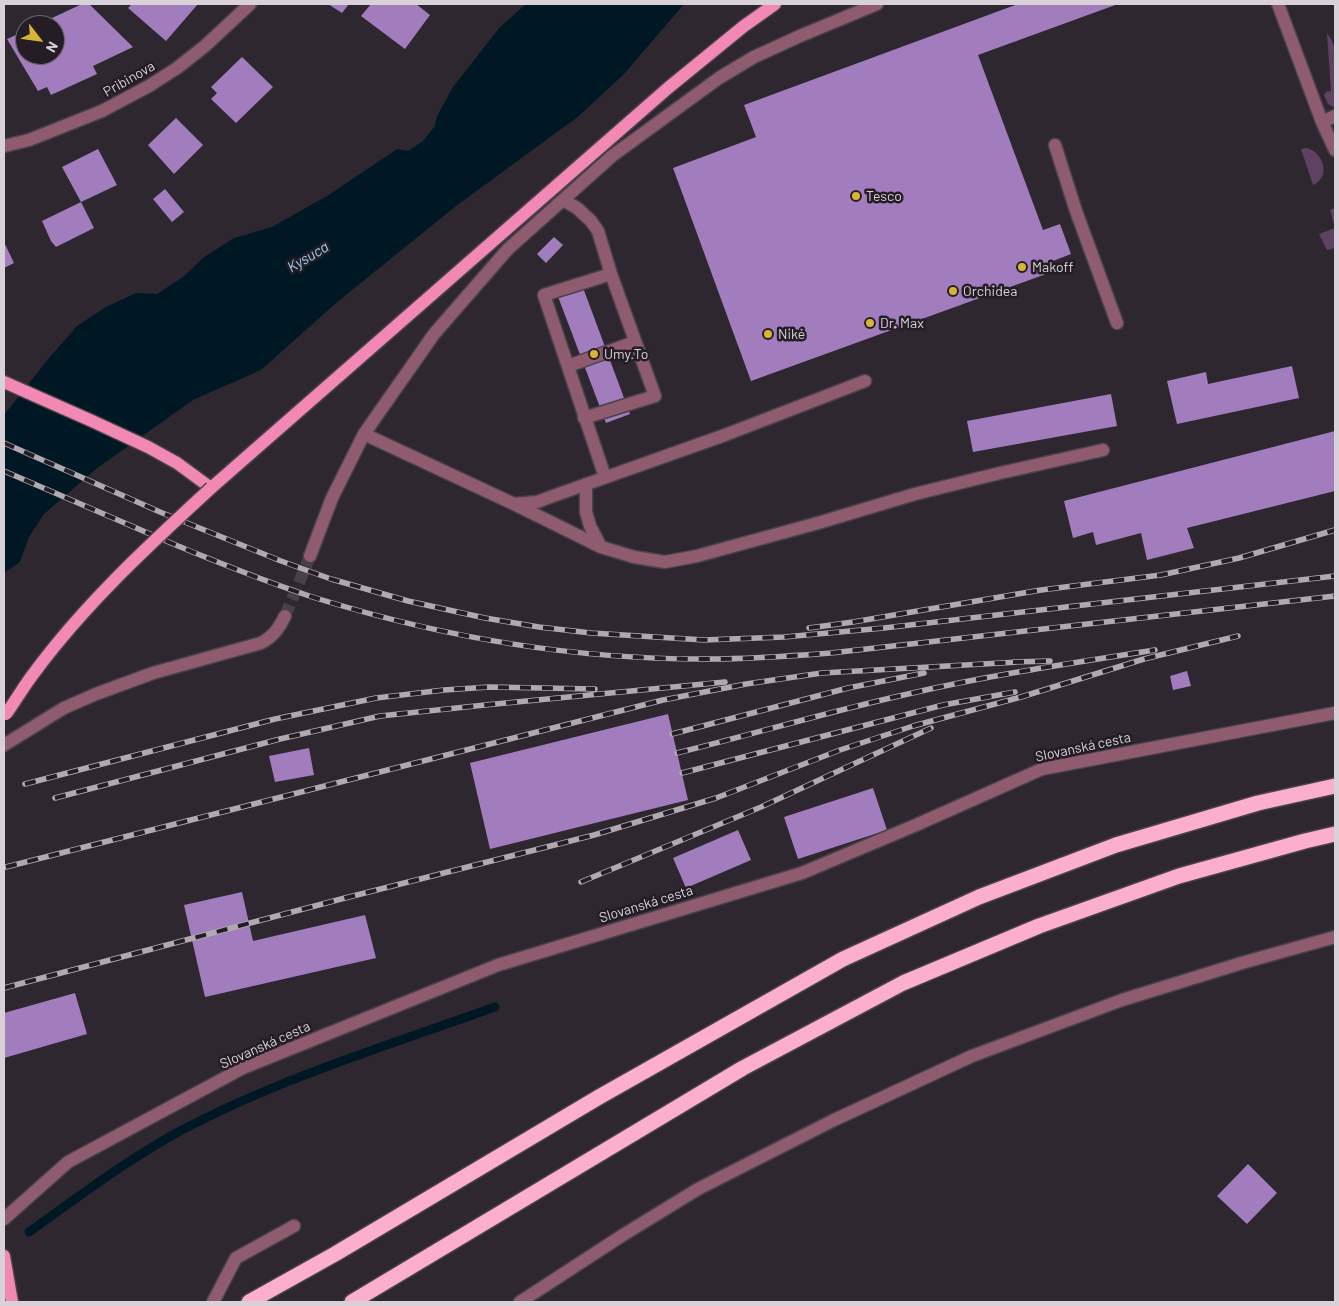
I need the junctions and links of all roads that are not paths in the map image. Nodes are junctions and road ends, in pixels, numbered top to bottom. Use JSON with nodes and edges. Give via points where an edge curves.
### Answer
{"nodes":[{"id":1,"x":250,"y":4,"type":"edge"},
{"id":2,"x":775,"y":4,"type":"edge"},
{"id":3,"x":877,"y":4,"type":"edge"},
{"id":4,"x":1278,"y":4,"type":"edge"},
{"id":5,"x":1335,"y":116,"type":"edge"},
{"id":6,"x":1322,"y":122,"type":"junction"},
{"id":7,"x":1055,"y":144,"type":"dead end"},
{"id":8,"x":4,"y":146,"type":"edge"},
{"id":9,"x":1335,"y":150,"type":"edge"},
{"id":10,"x":563,"y":200,"type":"junction"},
{"id":11,"x":611,"y":274,"type":"junction"},
{"id":12,"x":1117,"y":323,"type":"dead end"},
{"id":13,"x":636,"y":342,"type":"junction"},
{"id":14,"x":568,"y":366,"type":"junction"},
{"id":15,"x":866,"y":381,"type":"dead end"},
{"id":16,"x":4,"y":382,"type":"edge"},
{"id":17,"x":584,"y":418,"type":"junction"},
{"id":18,"x":364,"y":434,"type":"junction"},
{"id":19,"x":1103,"y":450,"type":"dead end"},
{"id":20,"x":605,"y":477,"type":"junction"},
{"id":21,"x":586,"y":484,"type":"junction"},
{"id":22,"x":212,"y":488,"type":"junction"},
{"id":23,"x":514,"y":504,"type":"junction"},
{"id":24,"x":601,"y":547,"type":"junction"},
{"id":25,"x":310,"y":556,"type":"tunnel mouth"},
{"id":26,"x":285,"y":616,"type":"tunnel mouth"},
{"id":27,"x":1335,"y":713,"type":"edge"},
{"id":28,"x":5,"y":719,"type":"edge"},
{"id":29,"x":4,"y":746,"type":"edge"},
{"id":30,"x":1335,"y":786,"type":"edge"},
{"id":31,"x":1335,"y":834,"type":"edge"},
{"id":32,"x":1335,"y":937,"type":"edge"},
{"id":33,"x":4,"y":1220,"type":"edge"},
{"id":34,"x":294,"y":1226,"type":"dead end"},
{"id":35,"x":4,"y":1256,"type":"edge"},
{"id":36,"x":12,"y":1302,"type":"edge"},
{"id":37,"x":213,"y":1302,"type":"edge"},
{"id":38,"x":249,"y":1302,"type":"edge"},
{"id":39,"x":352,"y":1302,"type":"edge"},
{"id":40,"x":520,"y":1302,"type":"edge"}],
"edges":[{"from":1,"to":8,"type":"street","name":"Pribinova","via":[[205,46],[149,86],[102,111],[29,140]]},
{"from":2,"to":22,"type":"main road","via":[[668,88]]},
{"from":3,"to":10,"type":"street","via":[[754,57],[719,78],[612,156]]},
{"from":4,"to":6,"type":"street"},
{"from":5,"to":6,"type":"street"},
{"from":6,"to":9,"type":"street"},
{"from":7,"to":12,"type":"street"},
{"from":10,"to":11,"type":"street","via":[[577,208],[598,230]]},
{"from":10,"to":18,"type":"street","via":[[508,249],[434,334]]},
{"from":11,"to":13,"type":"street"},
{"from":11,"to":14,"type":"street","via":[[544,295]]},
{"from":13,"to":14,"type":"street"},
{"from":13,"to":17,"type":"street","via":[[655,396]]},
{"from":14,"to":17,"type":"street"},
{"from":15,"to":20,"type":"street"},
{"from":16,"to":22,"type":"main road","via":[[148,447]]},
{"from":17,"to":20,"type":"street"},
{"from":18,"to":23,"type":"street"},
{"from":18,"to":25,"type":"street","via":[[332,498]]},
{"from":19,"to":24,"type":"street","via":[[915,494],[697,556],[665,562]]},
{"from":20,"to":21,"type":"street"},
{"from":21,"to":23,"type":"street","via":[[536,502]]},
{"from":21,"to":24,"type":"street","via":[[586,512]]},
{"from":22,"to":28,"type":"main road","bridge":true,"via":[[150,544],[66,633],[33,674]]},
{"from":23,"to":24,"type":"street"},
{"from":26,"to":29,"type":"street","via":[[279,628],[261,643],[153,673],[96,694],[64,708]]},
{"from":27,"to":33,"type":"street","name":"Slovanská cesta","via":[[1042,769],[802,873],[498,965],[244,1068],[68,1162]]},
{"from":30,"to":38,"type":"highway","via":[[1258,803],[1116,845],[979,897],[843,960],[599,1097]]},
{"from":31,"to":39,"type":"highway","via":[[1179,876],[1039,926],[904,983],[743,1068]]},
{"from":32,"to":40,"type":"street","via":[[1122,1000],[972,1056],[698,1188]]},
{"from":34,"to":37,"type":"street","via":[[236,1258]]},
{"from":35,"to":36,"type":"main road"}]}
